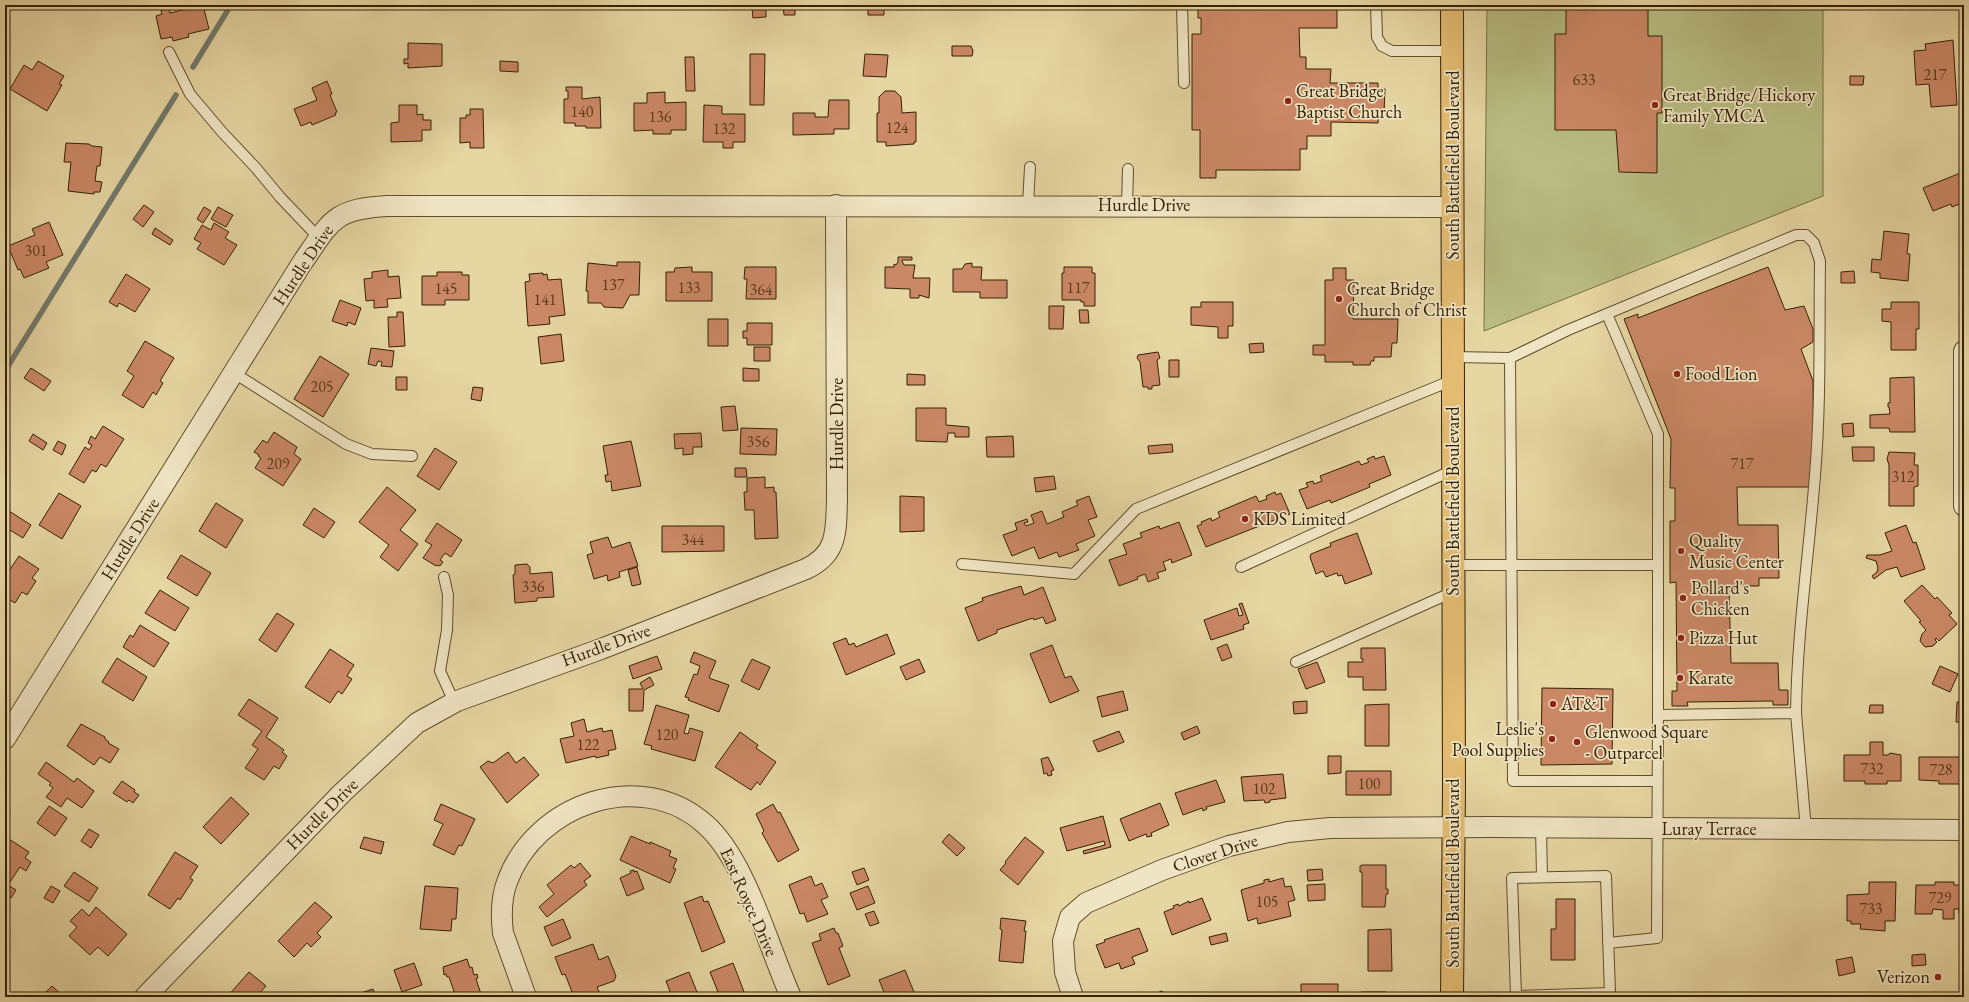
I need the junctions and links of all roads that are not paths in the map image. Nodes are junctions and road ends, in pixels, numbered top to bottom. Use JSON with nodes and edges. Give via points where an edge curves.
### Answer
{"nodes":[{"id":1,"x":1182,"y":5,"type":"edge"},
{"id":2,"x":1376,"y":5,"type":"edge"},
{"id":3,"x":1452,"y":5,"type":"edge"},
{"id":4,"x":1452,"y":51,"type":"junction"},
{"id":5,"x":169,"y":52,"type":"dead end"},
{"id":6,"x":1184,"y":84,"type":"dead end"},
{"id":7,"x":1030,"y":167,"type":"dead end"},
{"id":8,"x":1128,"y":169,"type":"dead end"},
{"id":9,"x":1028,"y":205,"type":"junction"},
{"id":10,"x":1127,"y":205,"type":"junction"},
{"id":11,"x":836,"y":206,"type":"junction"},
{"id":12,"x":1452,"y":207,"type":"junction"},
{"id":13,"x":319,"y":238,"type":"junction"},
{"id":14,"x":1607,"y":314,"type":"junction"},
{"id":15,"x":1964,"y":351,"type":"edge"},
{"id":16,"x":1453,"y":357,"type":"junction"},
{"id":17,"x":1510,"y":358,"type":"junction"},
{"id":18,"x":234,"y":373,"type":"junction"},
{"id":19,"x":1453,"y":380,"type":"junction"},
{"id":20,"x":412,"y":456,"type":"dead end"},
{"id":21,"x":1453,"y":470,"type":"junction"},
{"id":22,"x":1964,"y":506,"type":"edge"},
{"id":23,"x":962,"y":564,"type":"dead end"},
{"id":24,"x":1453,"y":565,"type":"junction"},
{"id":25,"x":1511,"y":565,"type":"junction"},
{"id":26,"x":1658,"y":565,"type":"junction"},
{"id":27,"x":1241,"y":567,"type":"dead end"},
{"id":28,"x":444,"y":577,"type":"dead end"},
{"id":29,"x":1453,"y":592,"type":"junction"},
{"id":30,"x":1296,"y":662,"type":"dead end"},
{"id":31,"x":454,"y":702,"type":"junction"},
{"id":32,"x":1796,"y":713,"type":"junction"},
{"id":33,"x":1658,"y":715,"type":"junction"},
{"id":34,"x":5,"y":739,"type":"edge"},
{"id":35,"x":1657,"y":781,"type":"junction"},
{"id":36,"x":1541,"y":827,"type":"junction"},
{"id":37,"x":1453,"y":828,"type":"junction"},
{"id":38,"x":1657,"y":828,"type":"junction"},
{"id":39,"x":1806,"y":830,"type":"junction"},
{"id":40,"x":1964,"y":830,"type":"edge"},
{"id":41,"x":1542,"y":877,"type":"junction"},
{"id":42,"x":1608,"y":943,"type":"junction"},
{"id":43,"x":145,"y":997,"type":"edge"},
{"id":44,"x":526,"y":997,"type":"edge"},
{"id":45,"x":790,"y":997,"type":"edge"},
{"id":46,"x":1073,"y":997,"type":"edge"},
{"id":47,"x":1452,"y":997,"type":"edge"}],
"edges":[{"from":1,"to":6,"type":"lane"},
{"from":2,"to":4,"type":"lane","via":[[1377,38],[1382,46],[1392,51]]},
{"from":3,"to":4,"type":"main road","name":"South Battlefield Boulevard"},
{"from":4,"to":12,"type":"main road","name":"South Battlefield Boulevard"},
{"from":5,"to":13,"type":"lane","via":[[190,94],[280,198]]},
{"from":7,"to":9,"type":"lane"},
{"from":8,"to":10,"type":"lane"},
{"from":9,"to":10,"type":"street","name":"Hurdle Drive"},
{"from":9,"to":11,"type":"street","name":"Hurdle Drive"},
{"from":10,"to":12,"type":"street","name":"Hurdle Drive"},
{"from":11,"to":13,"type":"street","name":"Hurdle Drive","via":[[367,207],[341,215],[332,221]]},
{"from":11,"to":31,"type":"street","name":"Hurdle Drive","via":[[837,500],[834,539],[825,558],[806,569],[601,649]]},
{"from":12,"to":16,"type":"main road","name":"South Battlefield Boulevard"},
{"from":13,"to":18,"type":"street","name":"Hurdle Drive"},
{"from":14,"to":17,"type":"lane"},
{"from":14,"to":26,"type":"lane","via":[[1658,434]]},
{"from":14,"to":32,"type":"lane","via":[[1796,235],[1806,235],[1814,243],[1820,261],[1816,460],[1796,666]]},
{"from":15,"to":22,"type":"street"},
{"from":16,"to":17,"type":"lane"},
{"from":16,"to":19,"type":"main road","name":"South Battlefield Boulevard"},
{"from":17,"to":25,"type":"lane"},
{"from":18,"to":20,"type":"lane","via":[[346,444],[372,454]]},
{"from":18,"to":34,"type":"street","name":"Hurdle Drive"},
{"from":19,"to":21,"type":"main road","name":"South Battlefield Boulevard"},
{"from":19,"to":23,"type":"lane","via":[[1136,509],[1074,574]]},
{"from":21,"to":24,"type":"main road","name":"South Battlefield Boulevard"},
{"from":21,"to":27,"type":"lane"},
{"from":24,"to":25,"type":"lane"},
{"from":24,"to":29,"type":"main road","name":"South Battlefield Boulevard"},
{"from":25,"to":26,"type":"lane"},
{"from":25,"to":35,"type":"lane","via":[[1514,781]]},
{"from":26,"to":33,"type":"lane"},
{"from":28,"to":31,"type":"lane","via":[[448,595],[447,630],[440,671]]},
{"from":29,"to":30,"type":"lane"},
{"from":29,"to":37,"type":"main road","name":"South Battlefield Boulevard"},
{"from":31,"to":43,"type":"street","name":"Hurdle Drive","via":[[417,723],[336,798]]},
{"from":32,"to":33,"type":"lane"},
{"from":32,"to":39,"type":"lane"},
{"from":33,"to":35,"type":"lane"},
{"from":35,"to":38,"type":"lane"},
{"from":36,"to":37,"type":"street","name":"Luray Terrace"},
{"from":36,"to":38,"type":"street","name":"Luray Terrace"},
{"from":36,"to":41,"type":"lane"},
{"from":37,"to":46,"type":"street","name":"Clover Drive","via":[[1330,828],[1288,832],[1229,846],[1100,896],[1086,903],[1070,917],[1065,931],[1063,959]]},
{"from":37,"to":47,"type":"main road","name":"South Battlefield Boulevard"},
{"from":38,"to":39,"type":"street","name":"Luray Terrace"},
{"from":38,"to":42,"type":"lane","via":[[1657,938]]},
{"from":39,"to":40,"type":"street","name":"Luray Terrace"},
{"from":41,"to":42,"type":"lane","via":[[1606,876]]},
{"from":41,"to":42,"type":"lane","via":[[1512,878],[1516,996],[1610,993]]},
{"from":44,"to":45,"type":"street","name":"East Royce Drive","via":[[503,933],[503,898],[507,881],[518,858],[539,832],[554,820],[580,806],[607,798],[632,796],[675,805],[704,823],[718,837],[728,850],[747,890]]}]}
